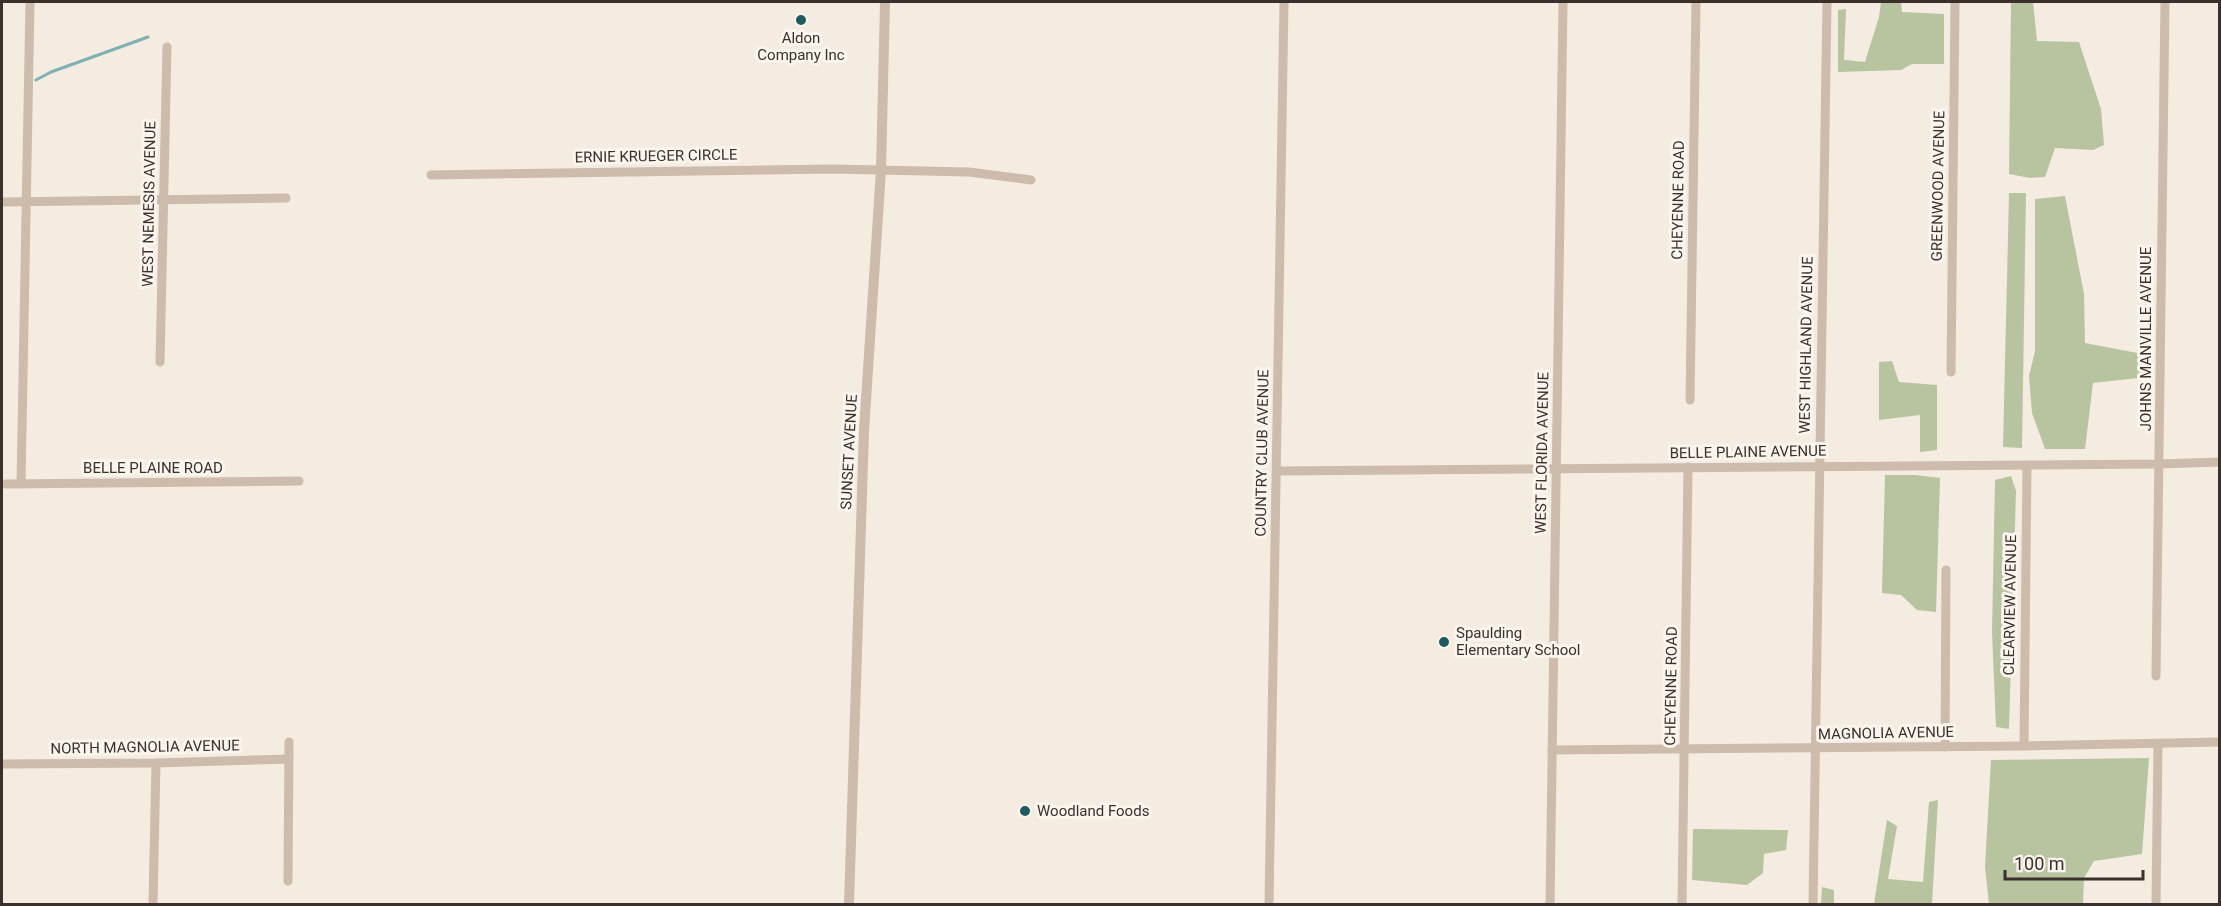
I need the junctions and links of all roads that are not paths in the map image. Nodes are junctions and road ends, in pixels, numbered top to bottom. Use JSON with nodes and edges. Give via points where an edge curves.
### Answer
{"nodes":[{"id":1,"x":30,"y":2,"type":"edge"},
{"id":2,"x":885,"y":2,"type":"edge"},
{"id":3,"x":1284,"y":2,"type":"edge"},
{"id":4,"x":1563,"y":2,"type":"edge"},
{"id":5,"x":1696,"y":2,"type":"edge"},
{"id":6,"x":1827,"y":2,"type":"edge"},
{"id":7,"x":1955,"y":2,"type":"edge"},
{"id":8,"x":2165,"y":2,"type":"edge"},
{"id":9,"x":167,"y":47,"type":"dead end"},
{"id":10,"x":881,"y":170,"type":"junction"},
{"id":11,"x":431,"y":175,"type":"dead end"},
{"id":12,"x":1031,"y":180,"type":"dead end"},
{"id":13,"x":286,"y":198,"type":"dead end"},
{"id":14,"x":164,"y":199,"type":"junction"},
{"id":15,"x":2,"y":202,"type":"edge"},
{"id":16,"x":27,"y":202,"type":"junction"},
{"id":17,"x":160,"y":362,"type":"dead end"},
{"id":18,"x":1951,"y":372,"type":"dead end"},
{"id":19,"x":1690,"y":400,"type":"dead end"},
{"id":20,"x":2220,"y":462,"type":"edge"},
{"id":21,"x":2160,"y":464,"type":"junction"},
{"id":22,"x":2027,"y":465,"type":"junction"},
{"id":23,"x":1820,"y":466,"type":"junction"},
{"id":24,"x":1688,"y":467,"type":"junction"},
{"id":25,"x":1556,"y":468,"type":"junction"},
{"id":26,"x":1277,"y":471,"type":"junction"},
{"id":27,"x":299,"y":481,"type":"dead end"},
{"id":28,"x":6,"y":484,"type":"dead end"},
{"id":29,"x":21,"y":484,"type":"junction"},
{"id":30,"x":1946,"y":570,"type":"dead end"},
{"id":31,"x":2156,"y":676,"type":"dead end"},
{"id":32,"x":289,"y":742,"type":"dead end"},
{"id":33,"x":2220,"y":742,"type":"edge"},
{"id":34,"x":2158,"y":745,"type":"junction"},
{"id":35,"x":2024,"y":746,"type":"junction"},
{"id":36,"x":1945,"y":747,"type":"junction"},
{"id":37,"x":1816,"y":748,"type":"junction"},
{"id":38,"x":1552,"y":750,"type":"junction"},
{"id":39,"x":1685,"y":750,"type":"junction"},
{"id":40,"x":289,"y":759,"type":"junction"},
{"id":41,"x":156,"y":763,"type":"junction"},
{"id":42,"x":2,"y":764,"type":"edge"},
{"id":43,"x":288,"y":881,"type":"dead end"},
{"id":44,"x":153,"y":904,"type":"edge"},
{"id":45,"x":849,"y":904,"type":"edge"},
{"id":46,"x":1269,"y":904,"type":"edge"},
{"id":47,"x":1550,"y":904,"type":"edge"},
{"id":48,"x":1682,"y":904,"type":"edge"},
{"id":49,"x":1813,"y":904,"type":"edge"},
{"id":50,"x":2156,"y":904,"type":"edge"}],
"edges":[{"from":1,"to":16,"type":"street"},
{"from":2,"to":10,"type":"street","name":"SUNSET AVENUE"},
{"from":3,"to":26,"type":"street","name":"COUNTRY CLUB AVENUE"},
{"from":4,"to":25,"type":"street","name":"WEST FLORIDA AVENUE"},
{"from":5,"to":19,"type":"street","name":"CHEYENNE ROAD"},
{"from":6,"to":23,"type":"street","name":"WEST HIGHLAND AVENUE"},
{"from":7,"to":18,"type":"street","name":"GREENWOOD AVENUE"},
{"from":8,"to":21,"type":"street","name":"JOHNS MANVILLE AVENUE"},
{"from":9,"to":14,"type":"street","name":"WEST NEMESIS AVENUE"},
{"from":10,"to":11,"type":"street","name":"ERNIE KRUEGER CIRCLE"},
{"from":10,"to":12,"type":"street","name":"ERNIE KRUEGER CIRCLE","via":[[969,172]]},
{"from":10,"to":45,"type":"street","name":"SUNSET AVENUE","via":[[864,431]]},
{"from":13,"to":14,"type":"street"},
{"from":14,"to":16,"type":"street"},
{"from":14,"to":17,"type":"street","name":"WEST NEMESIS AVENUE"},
{"from":15,"to":16,"type":"street"},
{"from":16,"to":29,"type":"street"},
{"from":20,"to":21,"type":"street","name":"BELLE PLAINE AVENUE"},
{"from":21,"to":22,"type":"street","name":"BELLE PLAINE AVENUE"},
{"from":21,"to":31,"type":"street","name":"JOHNS MANVILLE AVENUE"},
{"from":22,"to":23,"type":"street","name":"BELLE PLAINE AVENUE"},
{"from":22,"to":35,"type":"street","name":"CLEARVIEW AVENUE"},
{"from":23,"to":24,"type":"street","name":"BELLE PLAINE AVENUE"},
{"from":23,"to":37,"type":"street","name":"WEST HIGHLAND AVENUE"},
{"from":24,"to":25,"type":"street","name":"BELLE PLAINE AVENUE"},
{"from":24,"to":39,"type":"street","name":"CHEYENNE ROAD"},
{"from":25,"to":26,"type":"street","name":"BELLE PLAINE AVENUE"},
{"from":25,"to":38,"type":"street","name":"WEST FLORIDA AVENUE"},
{"from":26,"to":46,"type":"street","name":"COUNTRY CLUB AVENUE"},
{"from":27,"to":29,"type":"street","name":"BELLE PLAINE ROAD"},
{"from":28,"to":29,"type":"street","name":"BELLE PLAINE ROAD"},
{"from":30,"to":36,"type":"street"},
{"from":32,"to":40,"type":"street"},
{"from":33,"to":34,"type":"street","name":"MAGNOLIA AVENUE"},
{"from":34,"to":35,"type":"street","name":"MAGNOLIA AVENUE"},
{"from":34,"to":50,"type":"street"},
{"from":35,"to":36,"type":"street","name":"MAGNOLIA AVENUE"},
{"from":36,"to":37,"type":"street","name":"MAGNOLIA AVENUE"},
{"from":37,"to":39,"type":"street","name":"MAGNOLIA AVENUE"},
{"from":37,"to":49,"type":"street","name":"WEST HIGHLAND AVENUE"},
{"from":38,"to":39,"type":"street","name":"MAGNOLIA AVENUE"},
{"from":38,"to":47,"type":"street","name":"WEST FLORIDA AVENUE"},
{"from":39,"to":48,"type":"street","name":"CHEYENNE ROAD"},
{"from":40,"to":41,"type":"street","name":"NORTH MAGNOLIA AVENUE"},
{"from":40,"to":43,"type":"street"},
{"from":41,"to":42,"type":"street","name":"NORTH MAGNOLIA AVENUE"},
{"from":41,"to":44,"type":"street"}]}
